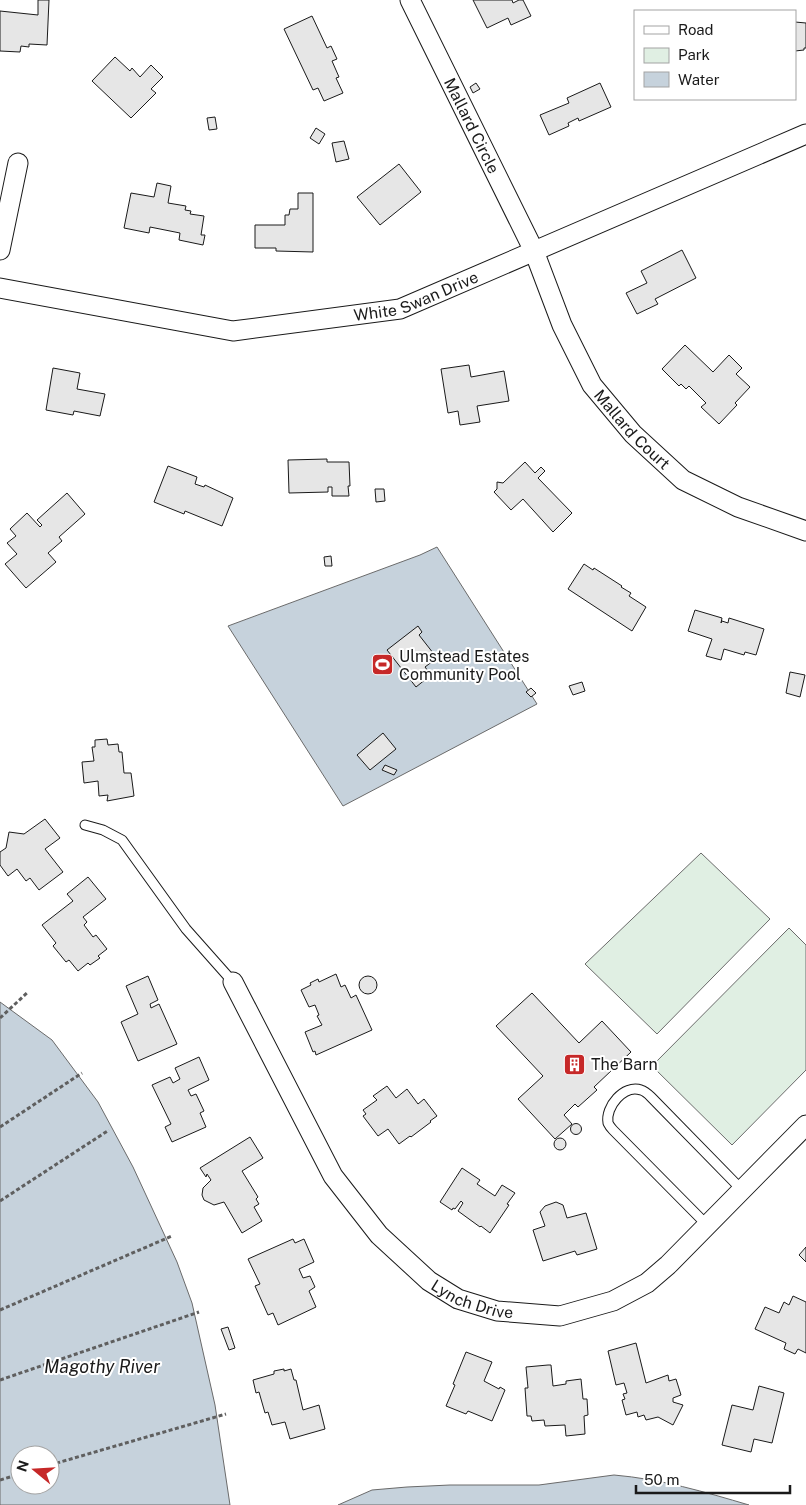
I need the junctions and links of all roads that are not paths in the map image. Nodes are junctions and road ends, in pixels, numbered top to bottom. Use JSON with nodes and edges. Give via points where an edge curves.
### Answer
{"nodes":[{"id":1,"x":410,"y":0,"type":"edge"},
{"id":2,"x":806,"y":134,"type":"edge"},
{"id":3,"x":18,"y":163,"type":"dead end"},
{"id":4,"x":0,"y":250,"type":"edge"},
{"id":5,"x":534,"y":252,"type":"junction"},
{"id":6,"x":0,"y":288,"type":"edge"},
{"id":7,"x":806,"y":531,"type":"edge"},
{"id":8,"x":85,"y":826,"type":"dead end"},
{"id":9,"x":233,"y":982,"type":"joint"},
{"id":10,"x":806,"y":1125,"type":"edge"},
{"id":11,"x":742,"y":1190,"type":"junction"},
{"id":12,"x":707,"y":1225,"type":"junction"}],
"edges":[{"from":1,"to":5,"type":"street","name":"Mallard Circle"},
{"from":2,"to":5,"type":"street","name":"White Swan Drive"},
{"from":3,"to":4,"type":"street"},
{"from":5,"to":6,"type":"street","name":"White Swan Drive","via":[[400,309],[233,331]]},
{"from":5,"to":7,"type":"street","name":"Mallard Court","via":[[562,325],[592,385],[633,434],[683,480],[738,507]]},
{"from":8,"to":9,"type":"lane","via":[[103,830],[122,840],[186,929]]},
{"from":9,"to":12,"type":"street","name":"Lynch Drive","via":[[333,1176],[379,1235],[429,1281],[458,1299],[498,1311],[560,1316],[613,1301],[647,1283]]},
{"from":10,"to":11,"type":"street","name":"Lynch Drive"},
{"from":11,"to":12,"type":"street","name":"Lynch Drive"},
{"from":11,"to":12,"type":"lane","via":[[651,1096],[642,1090],[632,1089],[614,1101],[608,1123],[613,1130]]}]}
